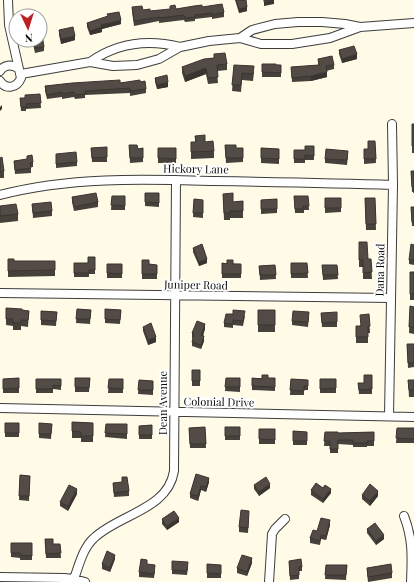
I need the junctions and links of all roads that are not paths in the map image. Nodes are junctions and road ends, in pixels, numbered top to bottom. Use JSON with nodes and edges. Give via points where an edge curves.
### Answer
{"nodes":[{"id":1,"x":8,"y":0,"type":"edge"},
{"id":2,"x":414,"y":23,"type":"edge"},
{"id":3,"x":360,"y":27,"type":"junction"},
{"id":4,"x":240,"y":38,"type":"junction"},
{"id":5,"x":180,"y":47,"type":"junction"},
{"id":6,"x":90,"y":62,"type":"junction"},
{"id":7,"x":0,"y":71,"type":"edge"},
{"id":8,"x":19,"y":71,"type":"junction"},
{"id":9,"x":0,"y":81,"type":"edge"},
{"id":10,"x":392,"y":124,"type":"dead end"},
{"id":11,"x":176,"y":180,"type":"junction"},
{"id":12,"x":393,"y":184,"type":"junction"},
{"id":13,"x":0,"y":195,"type":"edge"},
{"id":14,"x":0,"y":293,"type":"edge"},
{"id":15,"x":175,"y":295,"type":"junction"},
{"id":16,"x":391,"y":298,"type":"junction"},
{"id":17,"x":0,"y":408,"type":"edge"},
{"id":18,"x":174,"y":412,"type":"junction"},
{"id":19,"x":389,"y":416,"type":"junction"},
{"id":20,"x":414,"y":417,"type":"edge"},
{"id":21,"x":404,"y":516,"type":"dead end"},
{"id":22,"x":285,"y":519,"type":"dead end"},
{"id":23,"x":0,"y":577,"type":"edge"},
{"id":24,"x":74,"y":579,"type":"junction"},
{"id":25,"x":85,"y":582,"type":"edge"},
{"id":26,"x":268,"y":582,"type":"edge"},
{"id":27,"x":412,"y":582,"type":"edge"}],
"edges":[{"from":1,"to":8,"type":"street","via":[[9,25]]},
{"from":2,"to":3,"type":"street"},
{"from":3,"to":4,"type":"street","via":[[330,38],[292,44],[261,44]]},
{"from":3,"to":4,"type":"street","via":[[337,23],[290,22],[252,30]]},
{"from":4,"to":5,"type":"street"},
{"from":5,"to":6,"type":"street","via":[[159,58],[136,65],[113,66]]},
{"from":5,"to":6,"type":"street","via":[[156,43],[133,44],[111,50]]},
{"from":6,"to":8,"type":"street"},
{"from":7,"to":8,"type":"street","via":[[8,65],[15,66]]},
{"from":8,"to":9,"type":"street","via":[[20,82],[14,86],[7,87]]},
{"from":10,"to":12,"type":"street","name":"Dana Road"},
{"from":11,"to":12,"type":"street","name":"Hickory Lane"},
{"from":11,"to":13,"type":"street","name":"Hickory Lane","via":[[80,182]]},
{"from":11,"to":15,"type":"street","name":"Dean Avenue"},
{"from":12,"to":16,"type":"street","name":"Dana Road"},
{"from":14,"to":15,"type":"street","name":"Juniper Road"},
{"from":15,"to":16,"type":"street","name":"Juniper Road"},
{"from":15,"to":18,"type":"street","name":"Dean Avenue"},
{"from":16,"to":19,"type":"street","name":"Dana Road"},
{"from":17,"to":18,"type":"street","name":"Colonial Drive"},
{"from":18,"to":19,"type":"street","name":"Colonial Drive"},
{"from":18,"to":24,"type":"street","name":"Dean Avenue","via":[[174,471],[169,487],[150,504],[94,537],[84,551]]},
{"from":19,"to":20,"type":"street","name":"Colonial Drive"},
{"from":21,"to":27,"type":"street","via":[[412,544]]},
{"from":22,"to":26,"type":"street","via":[[272,534]]},
{"from":23,"to":24,"type":"street"},
{"from":24,"to":25,"type":"street"}]}
